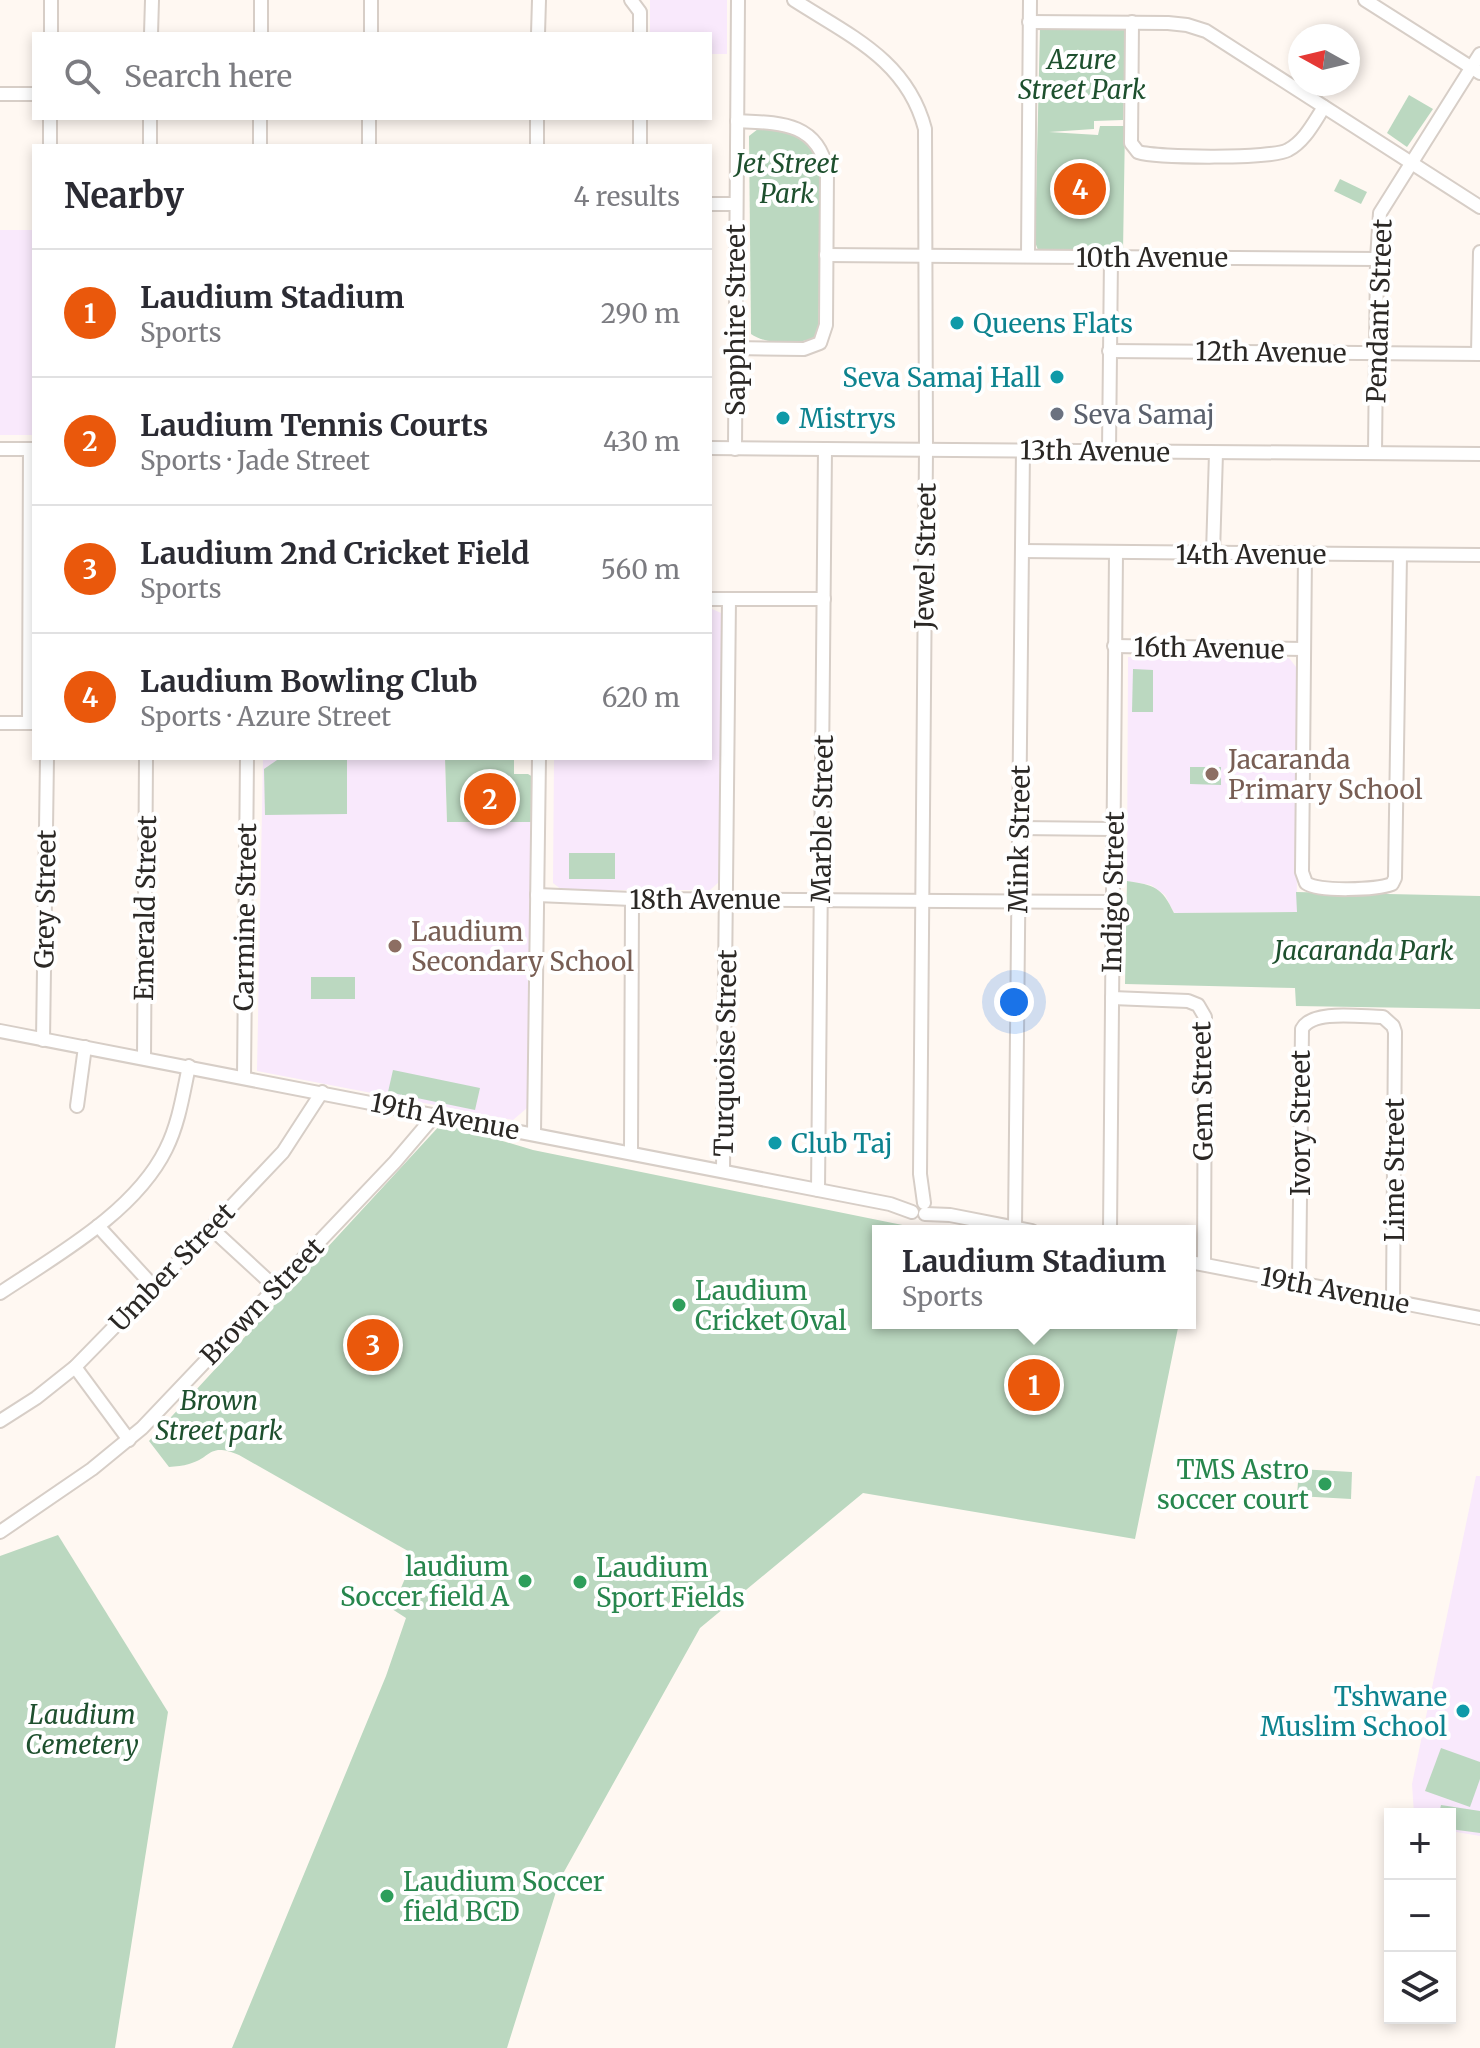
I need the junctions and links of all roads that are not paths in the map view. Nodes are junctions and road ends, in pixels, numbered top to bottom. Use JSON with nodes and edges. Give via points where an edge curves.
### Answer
{"nodes":[{"id":1,"x":51,"y":0,"type":"edge"},
{"id":2,"x":152,"y":0,"type":"edge"},
{"id":3,"x":261,"y":0,"type":"edge"},
{"id":4,"x":371,"y":0,"type":"edge"},
{"id":5,"x":539,"y":0,"type":"edge"},
{"id":6,"x":631,"y":0,"type":"edge"},
{"id":7,"x":738,"y":0,"type":"edge"},
{"id":8,"x":794,"y":0,"type":"edge"},
{"id":9,"x":1030,"y":0,"type":"edge"},
{"id":10,"x":1365,"y":0,"type":"edge"},
{"id":11,"x":1029,"y":22,"type":"junction"},
{"id":12,"x":1132,"y":22,"type":"junction"},
{"id":13,"x":51,"y":32,"type":"edge"},
{"id":14,"x":151,"y":32,"type":"edge"},
{"id":15,"x":261,"y":32,"type":"edge"},
{"id":16,"x":371,"y":32,"type":"edge"},
{"id":17,"x":538,"y":32,"type":"edge"},
{"id":18,"x":640,"y":32,"type":"edge"},
{"id":19,"x":1480,"y":54,"type":"edge"},
{"id":20,"x":1476,"y":70,"type":"edge"},
{"id":21,"x":0,"y":94,"type":"edge"},
{"id":22,"x":32,"y":94,"type":"edge"},
{"id":23,"x":1324,"y":107,"type":"junction"},
{"id":24,"x":50,"y":120,"type":"edge"},
{"id":25,"x":150,"y":120,"type":"edge"},
{"id":26,"x":260,"y":120,"type":"edge"},
{"id":27,"x":369,"y":120,"type":"edge"},
{"id":28,"x":537,"y":120,"type":"edge"},
{"id":29,"x":640,"y":120,"type":"edge"},
{"id":30,"x":737,"y":121,"type":"junction"},
{"id":31,"x":50,"y":144,"type":"edge"},
{"id":32,"x":150,"y":144,"type":"edge"},
{"id":33,"x":260,"y":144,"type":"edge"},
{"id":34,"x":369,"y":144,"type":"edge"},
{"id":35,"x":537,"y":144,"type":"edge"},
{"id":36,"x":640,"y":144,"type":"edge"},
{"id":37,"x":1411,"y":162,"type":"junction"},
{"id":38,"x":712,"y":204,"type":"edge"},
{"id":39,"x":736,"y":204,"type":"junction"},
{"id":40,"x":1480,"y":207,"type":"edge"},
{"id":41,"x":1480,"y":252,"type":"edge"},
{"id":42,"x":826,"y":255,"type":"junction"},
{"id":43,"x":927,"y":255,"type":"junction"},
{"id":44,"x":1028,"y":255,"type":"junction"},
{"id":45,"x":1111,"y":257,"type":"junction"},
{"id":46,"x":1377,"y":259,"type":"junction"},
{"id":47,"x":734,"y":348,"type":"junction"},
{"id":48,"x":1109,"y":351,"type":"junction"},
{"id":49,"x":1376,"y":353,"type":"junction"},
{"id":50,"x":1479,"y":354,"type":"edge"},
{"id":51,"x":712,"y":448,"type":"edge"},
{"id":52,"x":0,"y":449,"type":"edge"},
{"id":53,"x":32,"y":449,"type":"edge"},
{"id":54,"x":735,"y":449,"type":"junction"},
{"id":55,"x":825,"y":449,"type":"junction"},
{"id":56,"x":1023,"y":449,"type":"junction"},
{"id":57,"x":926,"y":450,"type":"junction"},
{"id":58,"x":1109,"y":450,"type":"junction"},
{"id":59,"x":1216,"y":453,"type":"junction"},
{"id":60,"x":1375,"y":453,"type":"junction"},
{"id":61,"x":1480,"y":454,"type":"edge"},
{"id":62,"x":1022,"y":551,"type":"junction"},
{"id":63,"x":1116,"y":553,"type":"junction"},
{"id":64,"x":1213,"y":553,"type":"junction"},
{"id":65,"x":1305,"y":554,"type":"junction"},
{"id":66,"x":1400,"y":555,"type":"junction"},
{"id":67,"x":1480,"y":555,"type":"edge"},
{"id":68,"x":712,"y":599,"type":"edge"},
{"id":69,"x":729,"y":599,"type":"junction"},
{"id":70,"x":824,"y":599,"type":"junction"},
{"id":71,"x":1114,"y":646,"type":"junction"},
{"id":72,"x":1304,"y":649,"type":"junction"},
{"id":73,"x":0,"y":723,"type":"edge"},
{"id":74,"x":32,"y":723,"type":"edge"},
{"id":75,"x":47,"y":760,"type":"edge"},
{"id":76,"x":146,"y":760,"type":"edge"},
{"id":77,"x":247,"y":760,"type":"edge"},
{"id":78,"x":539,"y":760,"type":"edge"},
{"id":79,"x":1019,"y":828,"type":"junction"},
{"id":80,"x":1113,"y":829,"type":"junction"},
{"id":81,"x":537,"y":895,"type":"junction"},
{"id":82,"x":632,"y":899,"type":"junction"},
{"id":83,"x":727,"y":899,"type":"junction"},
{"id":84,"x":821,"y":900,"type":"junction"},
{"id":85,"x":922,"y":900,"type":"junction"},
{"id":86,"x":1018,"y":900,"type":"junction"},
{"id":87,"x":1113,"y":902,"type":"junction"},
{"id":88,"x":1112,"y":998,"type":"junction"},
{"id":89,"x":0,"y":1032,"type":"edge"},
{"id":90,"x":1395,"y":1039,"type":"joint"},
{"id":91,"x":43,"y":1040,"type":"junction"},
{"id":92,"x":85,"y":1047,"type":"junction"},
{"id":93,"x":144,"y":1058,"type":"junction"},
{"id":94,"x":189,"y":1066,"type":"junction"},
{"id":95,"x":244,"y":1077,"type":"junction"},
{"id":96,"x":322,"y":1092,"type":"junction"},
{"id":97,"x":77,"y":1106,"type":"dead end"},
{"id":98,"x":435,"y":1115,"type":"junction"},
{"id":99,"x":534,"y":1133,"type":"junction"},
{"id":100,"x":631,"y":1152,"type":"junction"},
{"id":101,"x":723,"y":1170,"type":"junction"},
{"id":102,"x":818,"y":1190,"type":"junction"},
{"id":103,"x":920,"y":1207,"type":"junction"},
{"id":104,"x":1000,"y":1225,"type":"edge"},
{"id":105,"x":1015,"y":1225,"type":"edge"},
{"id":106,"x":1110,"y":1225,"type":"edge"},
{"id":107,"x":98,"y":1226,"type":"junction"},
{"id":108,"x":211,"y":1228,"type":"junction"},
{"id":109,"x":1196,"y":1263,"type":"edge"},
{"id":110,"x":1204,"y":1264,"type":"junction"},
{"id":111,"x":1299,"y":1283,"type":"junction"},
{"id":112,"x":153,"y":1286,"type":"junction"},
{"id":113,"x":275,"y":1287,"type":"junction"},
{"id":114,"x":0,"y":1293,"type":"edge"},
{"id":115,"x":1393,"y":1301,"type":"junction"},
{"id":116,"x":1480,"y":1318,"type":"edge"},
{"id":117,"x":75,"y":1367,"type":"junction"},
{"id":118,"x":0,"y":1421,"type":"edge"},
{"id":119,"x":129,"y":1440,"type":"junction"},
{"id":120,"x":0,"y":1532,"type":"edge"}],
"edges":[{"from":1,"to":13,"type":"street"},
{"from":2,"to":14,"type":"street"},
{"from":3,"to":15,"type":"street"},
{"from":4,"to":16,"type":"street"},
{"from":5,"to":17,"type":"street"},
{"from":6,"to":18,"type":"street","via":[[640,12]]},
{"from":7,"to":30,"type":"street","name":"Sapphire Street"},
{"from":8,"to":43,"type":"street","name":"Jewel Street","via":[[880,55],[909,90],[927,141]]},
{"from":9,"to":11,"type":"street"},
{"from":10,"to":20,"type":"street"},
{"from":11,"to":12,"type":"street"},
{"from":11,"to":44,"type":"street"},
{"from":12,"to":23,"type":"street","via":[[1182,24],[1211,33]]},
{"from":12,"to":23,"type":"street","via":[[1131,143],[1138,152],[1282,153],[1303,138]]},
{"from":19,"to":20,"type":"street","name":"Pendant Street"},
{"from":20,"to":37,"type":"street","name":"Pendant Street"},
{"from":21,"to":22,"type":"street"},
{"from":23,"to":37,"type":"street"},
{"from":24,"to":31,"type":"street"},
{"from":25,"to":32,"type":"street"},
{"from":26,"to":33,"type":"street"},
{"from":27,"to":34,"type":"street"},
{"from":28,"to":35,"type":"street"},
{"from":29,"to":36,"type":"street"},
{"from":30,"to":39,"type":"street","name":"Sapphire Street"},
{"from":30,"to":42,"type":"street","via":[[789,125],[817,146],[827,171]]},
{"from":37,"to":40,"type":"street"},
{"from":37,"to":46,"type":"street","name":"Pendant Street","via":[[1380,213]]},
{"from":38,"to":39,"type":"street"},
{"from":39,"to":47,"type":"street","name":"Sapphire Street"},
{"from":41,"to":50,"type":"street"},
{"from":42,"to":43,"type":"street","name":"10th Avenue"},
{"from":42,"to":47,"type":"street","via":[[826,325],[820,343],[808,349]]},
{"from":43,"to":44,"type":"street","name":"10th Avenue"},
{"from":43,"to":57,"type":"street","name":"Jewel Street"},
{"from":44,"to":45,"type":"street","name":"10th Avenue"},
{"from":45,"to":46,"type":"street","name":"10th Avenue"},
{"from":45,"to":48,"type":"street"},
{"from":46,"to":49,"type":"street","name":"Pendant Street"},
{"from":47,"to":54,"type":"street","name":"Sapphire Street"},
{"from":48,"to":49,"type":"street","name":"12th Avenue"},
{"from":48,"to":58,"type":"street"},
{"from":49,"to":50,"type":"street","name":"12th Avenue"},
{"from":49,"to":60,"type":"street","name":"Pendant Street"},
{"from":51,"to":54,"type":"street","name":"13th Avenue"},
{"from":52,"to":53,"type":"street"},
{"from":53,"to":74,"type":"street"},
{"from":54,"to":55,"type":"street","name":"13th Avenue"},
{"from":55,"to":57,"type":"street","name":"13th Avenue"},
{"from":55,"to":70,"type":"street","name":"Marble Street"},
{"from":56,"to":57,"type":"street","name":"13th Avenue"},
{"from":56,"to":58,"type":"street","name":"13th Avenue"},
{"from":56,"to":62,"type":"street","name":"Mink Street"},
{"from":57,"to":85,"type":"street","name":"Jewel Street"},
{"from":58,"to":59,"type":"street","name":"13th Avenue"},
{"from":59,"to":60,"type":"street","name":"13th Avenue"},
{"from":59,"to":64,"type":"street"},
{"from":60,"to":61,"type":"street","name":"13th Avenue"},
{"from":62,"to":63,"type":"street","name":"14th Avenue"},
{"from":62,"to":79,"type":"street","name":"Mink Street"},
{"from":63,"to":64,"type":"street","name":"14th Avenue"},
{"from":63,"to":71,"type":"street","name":"Indigo Street"},
{"from":64,"to":65,"type":"street","name":"14th Avenue"},
{"from":65,"to":66,"type":"street","name":"14th Avenue"},
{"from":65,"to":72,"type":"street"},
{"from":66,"to":67,"type":"street","name":"14th Avenue"},
{"from":66,"to":72,"type":"street","via":[[1392,884],[1315,888],[1306,883]]},
{"from":68,"to":69,"type":"street"},
{"from":69,"to":70,"type":"street"},
{"from":69,"to":83,"type":"street","name":"Turquoise Street"},
{"from":70,"to":84,"type":"street","name":"Marble Street"},
{"from":71,"to":72,"type":"street","name":"16th Avenue"},
{"from":71,"to":80,"type":"street","name":"Indigo Street"},
{"from":73,"to":74,"type":"street"},
{"from":75,"to":91,"type":"street","name":"Grey Street"},
{"from":76,"to":93,"type":"street","name":"Emerald Street"},
{"from":77,"to":95,"type":"street","name":"Carmine Street"},
{"from":78,"to":81,"type":"street"},
{"from":79,"to":80,"type":"street"},
{"from":79,"to":86,"type":"street","name":"Mink Street"},
{"from":80,"to":87,"type":"street","name":"Indigo Street"},
{"from":81,"to":82,"type":"street","name":"18th Avenue"},
{"from":81,"to":99,"type":"street"},
{"from":82,"to":83,"type":"street","name":"18th Avenue"},
{"from":82,"to":100,"type":"street"},
{"from":83,"to":84,"type":"street","name":"18th Avenue"},
{"from":83,"to":101,"type":"street","name":"Turquoise Street"},
{"from":84,"to":85,"type":"street","name":"18th Avenue"},
{"from":84,"to":102,"type":"street","name":"Marble Street"},
{"from":85,"to":86,"type":"street","name":"18th Avenue"},
{"from":85,"to":103,"type":"street","name":"Jewel Street"},
{"from":86,"to":87,"type":"street","name":"18th Avenue"},
{"from":86,"to":105,"type":"street","name":"Mink Street"},
{"from":87,"to":88,"type":"street","name":"Indigo Street"},
{"from":88,"to":106,"type":"street","name":"Indigo Street"},
{"from":88,"to":110,"type":"street","name":"Gem Street","via":[[1188,1001],[1205,1017]]},
{"from":89,"to":91,"type":"street","name":"19th Avenue"},
{"from":90,"to":111,"type":"street","name":"Ivory Street","via":[[1393,1026],[1383,1017],[1316,1017],[1302,1029]]},
{"from":90,"to":115,"type":"street","name":"Lime Street"},
{"from":91,"to":92,"type":"street","name":"19th Avenue"},
{"from":92,"to":93,"type":"street","name":"19th Avenue"},
{"from":92,"to":97,"type":"street"},
{"from":93,"to":94,"type":"street","name":"19th Avenue"},
{"from":94,"to":95,"type":"street","name":"19th Avenue"},
{"from":94,"to":107,"type":"street","via":[[166,1149]]},
{"from":95,"to":96,"type":"street","name":"19th Avenue"},
{"from":96,"to":98,"type":"street","name":"19th Avenue"},
{"from":96,"to":108,"type":"street","name":"Umber Street","via":[[283,1152]]},
{"from":98,"to":99,"type":"street","name":"19th Avenue"},
{"from":98,"to":113,"type":"street","name":"Brown Street"},
{"from":99,"to":100,"type":"street","name":"19th Avenue"},
{"from":100,"to":101,"type":"street","name":"19th Avenue"},
{"from":101,"to":102,"type":"street","name":"19th Avenue"},
{"from":102,"to":103,"type":"street","name":"19th Avenue"},
{"from":103,"to":104,"type":"street","name":"19th Avenue"},
{"from":107,"to":112,"type":"street"},
{"from":107,"to":114,"type":"street"},
{"from":108,"to":112,"type":"street","name":"Umber Street"},
{"from":108,"to":113,"type":"street"},
{"from":109,"to":110,"type":"street","name":"19th Avenue"},
{"from":110,"to":111,"type":"street","name":"19th Avenue"},
{"from":111,"to":115,"type":"street","name":"19th Avenue"},
{"from":112,"to":117,"type":"street","name":"Umber Street"},
{"from":113,"to":119,"type":"street","name":"Brown Street"},
{"from":115,"to":116,"type":"street","name":"19th Avenue"},
{"from":117,"to":118,"type":"street","name":"Umber Street"},
{"from":117,"to":119,"type":"street"},
{"from":119,"to":120,"type":"street","name":"Brown Street"}]}
